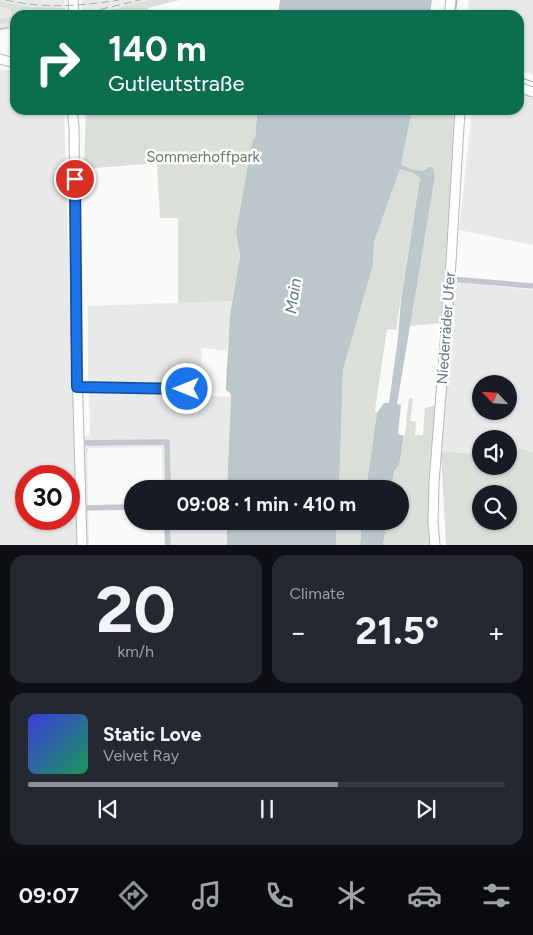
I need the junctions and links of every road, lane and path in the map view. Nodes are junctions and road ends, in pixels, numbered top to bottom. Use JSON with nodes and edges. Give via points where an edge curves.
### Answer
{"nodes":[{"id":1,"x":73,"y":115,"type":"edge"},
{"id":2,"x":77,"y":115,"type":"edge"},
{"id":3,"x":460,"y":115,"type":"edge"},
{"id":4,"x":74,"y":126,"type":"junction"},
{"id":5,"x":450,"y":278,"type":"junction"},
{"id":6,"x":533,"y":286,"type":"edge"},
{"id":7,"x":77,"y":387,"type":"junction"},
{"id":8,"x":187,"y":389,"type":"dead end"},
{"id":9,"x":79,"y":443,"type":"junction"},
{"id":10,"x":79,"y":465,"type":"edge"},
{"id":11,"x":168,"y":480,"type":"edge"},
{"id":12,"x":80,"y":508,"type":"joint"},
{"id":13,"x":124,"y":508,"type":"edge"},
{"id":14,"x":167,"y":530,"type":"edge"},
{"id":15,"x":82,"y":545,"type":"edge"},
{"id":16,"x":168,"y":545,"type":"edge"},
{"id":17,"x":435,"y":545,"type":"edge"}],
"edges":[{"from":1,"to":4,"type":"main road"},
{"from":2,"to":4,"type":"main road"},
{"from":3,"to":5,"type":"main road","name":"Niederräder Ufer"},
{"from":4,"to":7,"type":"main road"},
{"from":5,"to":6,"type":"street"},
{"from":5,"to":17,"type":"main road","name":"Niederräder Ufer","via":[[434,483]]},
{"from":7,"to":8,"type":"street"},
{"from":7,"to":9,"type":"main road"},
{"from":9,"to":10,"type":"main road"},
{"from":9,"to":11,"type":"street","via":[[167,442]]},
{"from":12,"to":13,"type":"street"},
{"from":12,"to":15,"type":"main road"},
{"from":14,"to":16,"type":"street"}]}
